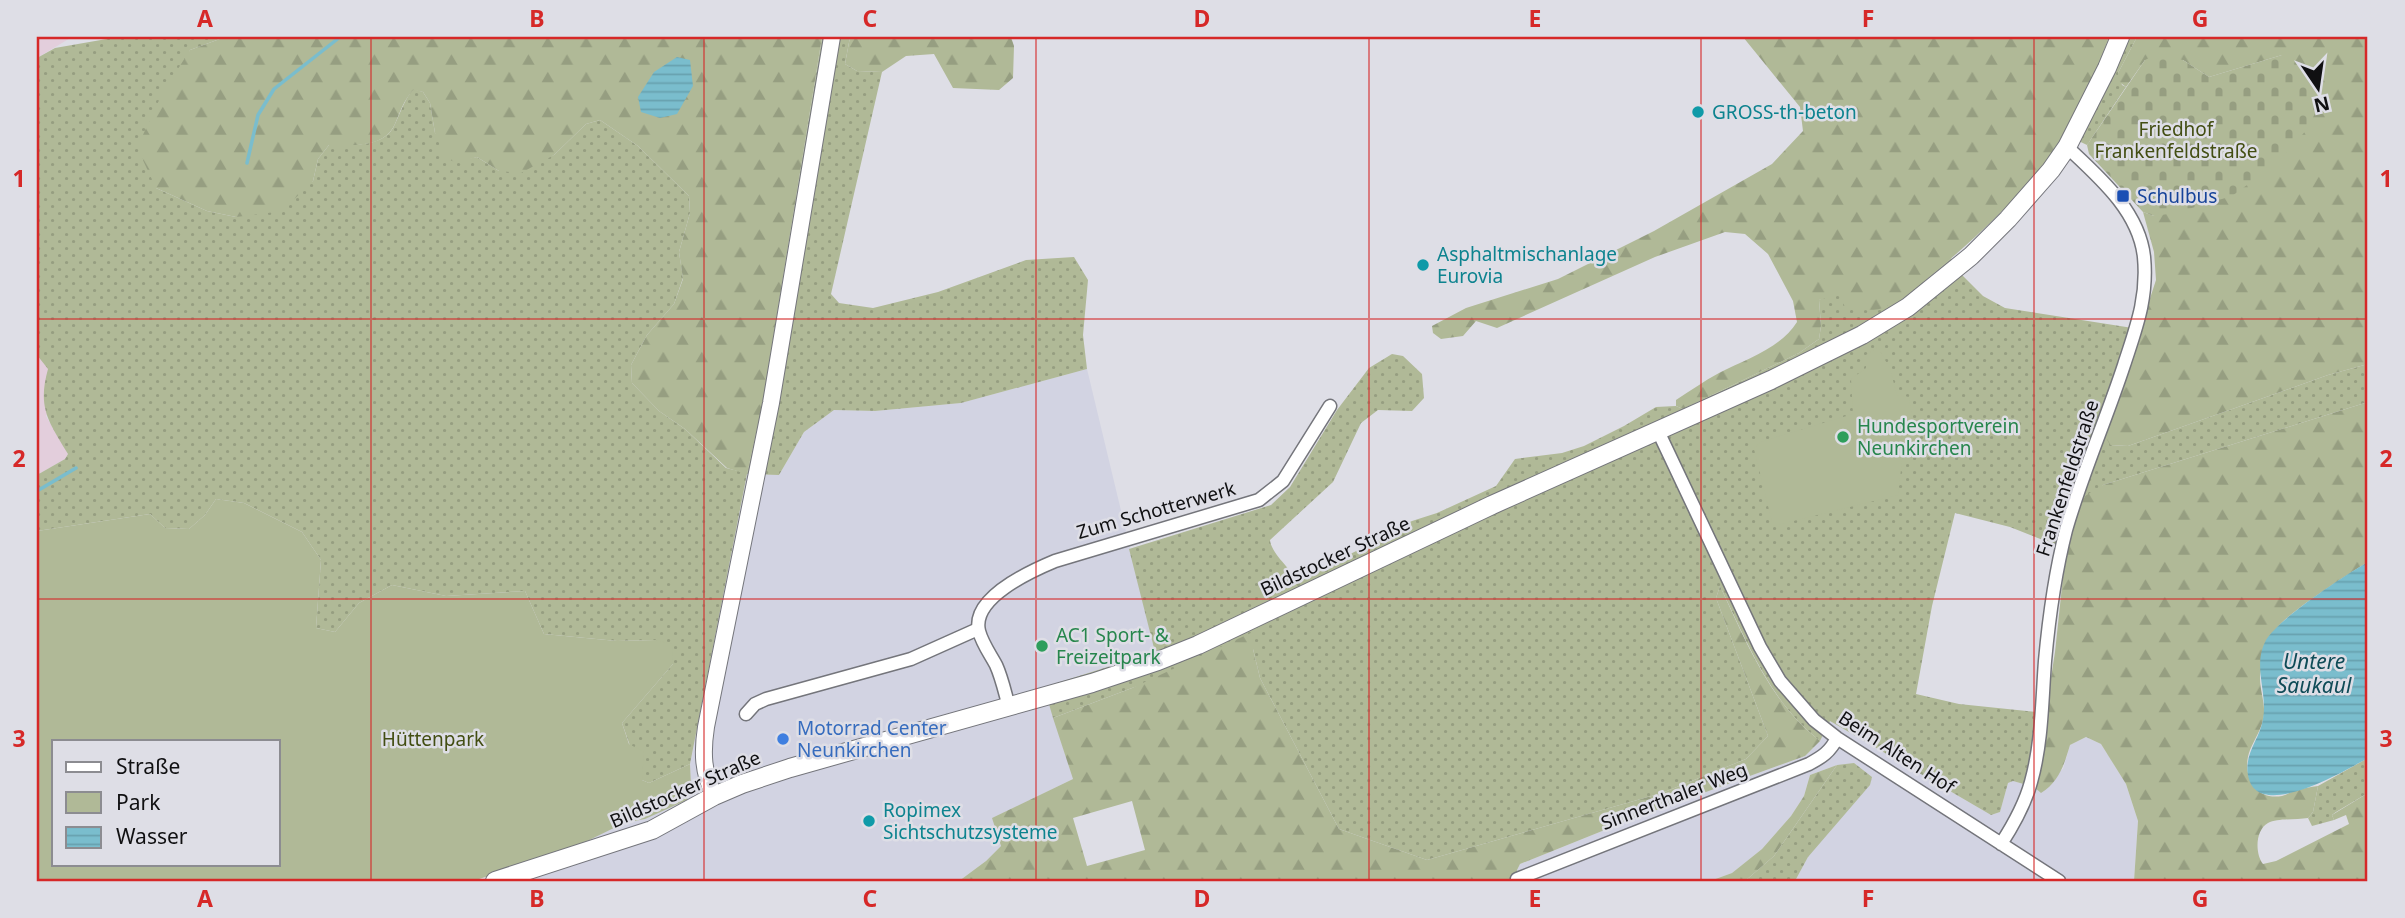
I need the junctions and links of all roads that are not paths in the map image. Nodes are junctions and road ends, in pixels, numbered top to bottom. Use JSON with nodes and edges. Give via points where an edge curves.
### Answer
{"nodes":[{"id":1,"x":832,"y":37,"type":"edge"},
{"id":2,"x":2120,"y":37,"type":"edge"},
{"id":3,"x":2067,"y":147,"type":"junction"},
{"id":4,"x":1330,"y":406,"type":"dead end"},
{"id":5,"x":1658,"y":431,"type":"junction"},
{"id":6,"x":978,"y":629,"type":"junction"},
{"id":7,"x":1009,"y":707,"type":"junction"},
{"id":8,"x":746,"y":714,"type":"dead end"},
{"id":9,"x":1837,"y":738,"type":"junction"},
{"id":10,"x":714,"y":796,"type":"junction"},
{"id":11,"x":2001,"y":844,"type":"junction"},
{"id":12,"x":1517,"y":879,"type":"dead end"},
{"id":13,"x":495,"y":881,"type":"edge"},
{"id":14,"x":2059,"y":881,"type":"edge"}],
"edges":[{"from":1,"to":10,"type":"street","via":[[771,403],[706,727],[703,767]]},
{"from":2,"to":3,"type":"main road","name":"Bildstocker Straße"},
{"from":3,"to":5,"type":"main road","name":"Bildstocker Straße","via":[[2008,219],[1908,307],[1838,348]]},
{"from":3,"to":11,"type":"street","name":"Frankenfeldstraße","via":[[2134,222],[2143,253],[2144,296],[2067,528],[2052,595],[2032,780]]},
{"from":4,"to":6,"type":"street","name":"Zum Schotterwerk","via":[[1272,491],[1022,575],[986,606]]},
{"from":5,"to":7,"type":"main road","name":"Bildstocker Straße","via":[[1198,645]]},
{"from":5,"to":9,"type":"street","name":"Beim Alten Hof","via":[[1760,647],[1780,681]]},
{"from":6,"to":7,"type":"street"},
{"from":6,"to":8,"type":"street","via":[[911,659],[766,699]]},
{"from":7,"to":10,"type":"main road","name":"Bildstocker Straße","via":[[790,768]]},
{"from":9,"to":11,"type":"street","name":"Beim Alten Hof"},
{"from":9,"to":12,"type":"street","name":"Sinnerthaler Weg","via":[[1823,757],[1809,764]]},
{"from":10,"to":13,"type":"main road","name":"Bildstocker Straße","via":[[652,830]]},
{"from":11,"to":14,"type":"street","name":"Beim Alten Hof"}]}
